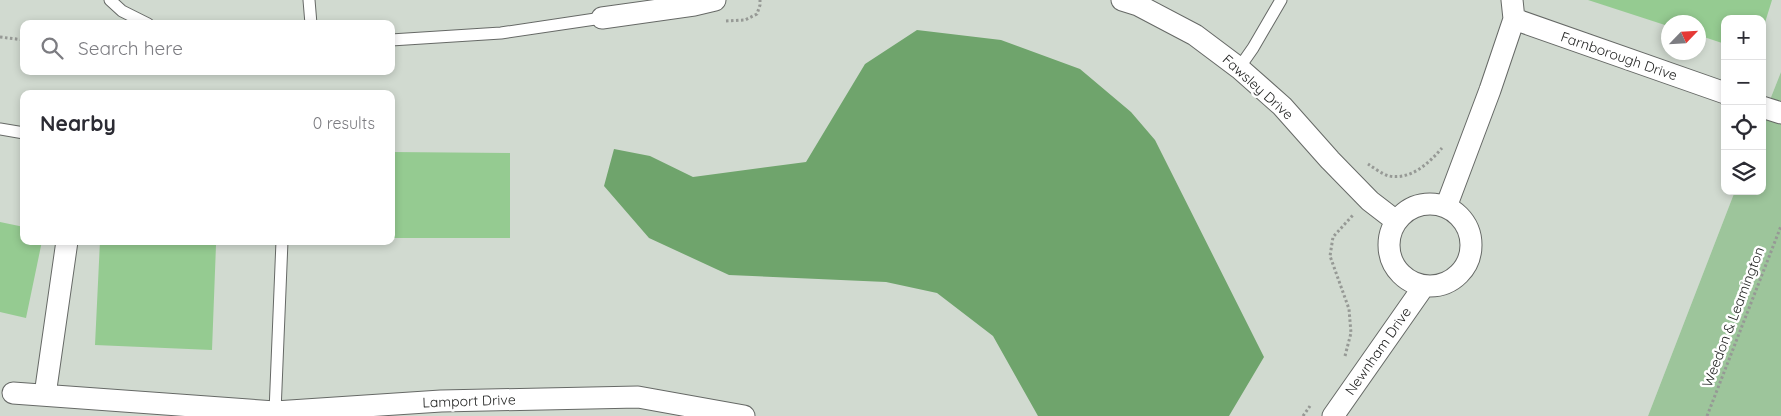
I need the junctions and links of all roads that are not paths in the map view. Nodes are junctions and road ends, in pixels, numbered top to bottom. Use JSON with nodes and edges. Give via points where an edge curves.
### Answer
{"nodes":[{"id":1,"x":110,"y":0,"type":"edge"},
{"id":2,"x":309,"y":0,"type":"edge"},
{"id":3,"x":715,"y":0,"type":"edge"},
{"id":4,"x":1122,"y":0,"type":"edge"},
{"id":5,"x":1280,"y":0,"type":"edge"},
{"id":6,"x":693,"y":3,"type":"edge"},
{"id":7,"x":1513,"y":10,"type":"edge"},
{"id":8,"x":602,"y":18,"type":"joint"},
{"id":9,"x":140,"y":20,"type":"edge"},
{"id":10,"x":311,"y":20,"type":"edge"},
{"id":11,"x":395,"y":40,"type":"edge"},
{"id":12,"x":1238,"y":68,"type":"junction"},
{"id":13,"x":1721,"y":92,"type":"edge"},
{"id":14,"x":1766,"y":108,"type":"edge"},
{"id":15,"x":1781,"y":113,"type":"edge"},
{"id":16,"x":0,"y":129,"type":"edge"},
{"id":17,"x":20,"y":132,"type":"edge"},
{"id":18,"x":1446,"y":207,"type":"junction"},
{"id":19,"x":1396,"y":221,"type":"junction"},
{"id":20,"x":65,"y":245,"type":"edge"},
{"id":21,"x":282,"y":245,"type":"edge"},
{"id":22,"x":1424,"y":286,"type":"junction"},
{"id":23,"x":13,"y":393,"type":"dead end"},
{"id":24,"x":45,"y":395,"type":"junction"},
{"id":25,"x":163,"y":410,"type":"edge"},
{"id":26,"x":274,"y":414,"type":"edge"},
{"id":27,"x":744,"y":416,"type":"edge"},
{"id":28,"x":1333,"y":416,"type":"edge"}],
"edges":[{"from":1,"to":9,"type":"lane"},
{"from":2,"to":10,"type":"lane"},
{"from":3,"to":6,"type":"street"},
{"from":4,"to":12,"type":"street","name":"Fawsley Drive","via":[[1195,34]]},
{"from":5,"to":12,"type":"lane"},
{"from":6,"to":8,"type":"street"},
{"from":7,"to":13,"type":"street","name":"Farnborough Drive"},
{"from":7,"to":18,"type":"street","via":[[1490,90]]},
{"from":8,"to":11,"type":"lane","via":[[501,33]]},
{"from":12,"to":19,"type":"street","name":"Fawsley Drive","via":[[1282,106],[1370,201]]},
{"from":14,"to":15,"type":"street"},
{"from":16,"to":17,"type":"lane"},
{"from":18,"to":19,"type":"street","via":[[1433,203],[1418,205]]},
{"from":18,"to":22,"type":"street","via":[[1460,216],[1469,231],[1471,248],[1467,264],[1456,278],[1441,285]]},
{"from":19,"to":22,"type":"street","via":[[1388,248],[1392,261],[1410,282]]},
{"from":20,"to":24,"type":"street"},
{"from":21,"to":26,"type":"lane"},
{"from":22,"to":28,"type":"street","name":"Newnham Drive"},
{"from":23,"to":24,"type":"street","name":"Lamport Drive"},
{"from":24,"to":25,"type":"street","name":"Lamport Drive"},
{"from":25,"to":26,"type":"street","name":"Lamport Drive"},
{"from":26,"to":27,"type":"street","name":"Lamport Drive","via":[[441,401],[638,397]]}]}
